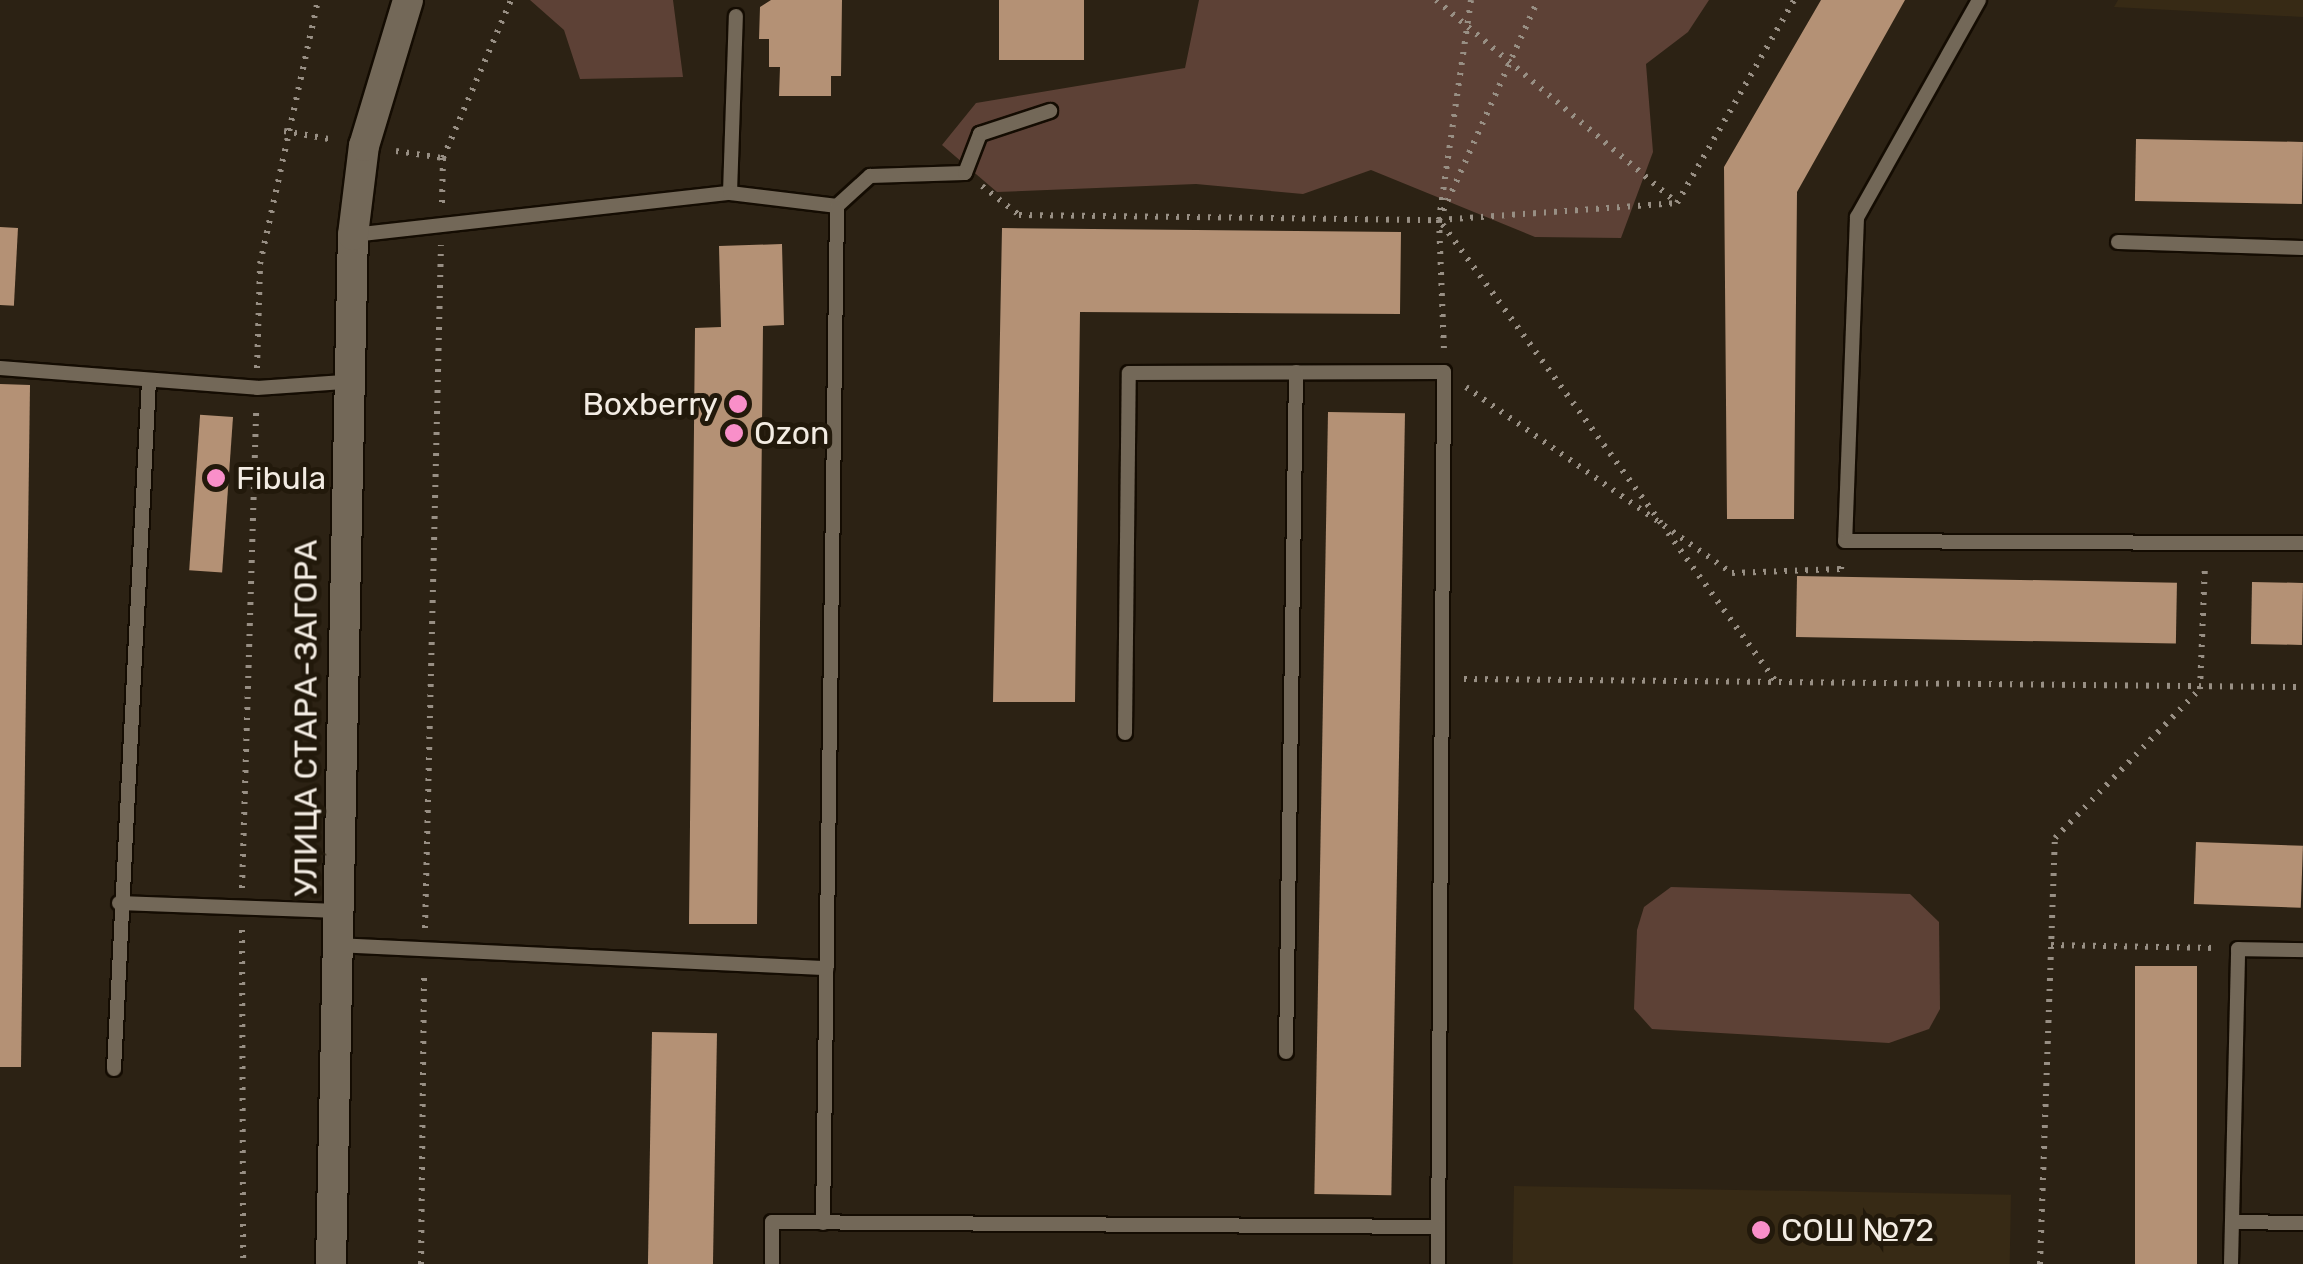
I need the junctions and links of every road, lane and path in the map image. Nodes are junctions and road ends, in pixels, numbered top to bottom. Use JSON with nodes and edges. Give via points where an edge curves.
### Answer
{"nodes":[{"id":1,"x":318,"y":0,"type":"edge"},
{"id":2,"x":408,"y":0,"type":"edge"},
{"id":3,"x":511,"y":0,"type":"edge"},
{"id":4,"x":1436,"y":0,"type":"edge"},
{"id":5,"x":1471,"y":0,"type":"edge"},
{"id":6,"x":1538,"y":0,"type":"edge"},
{"id":7,"x":1794,"y":0,"type":"edge"},
{"id":8,"x":1979,"y":0,"type":"edge"},
{"id":9,"x":736,"y":16,"type":"dead end"},
{"id":10,"x":1467,"y":26,"type":"junction"},
{"id":11,"x":1510,"y":62,"type":"junction"},
{"id":12,"x":1050,"y":111,"type":"dead end"},
{"id":13,"x":284,"y":130,"type":"junction"},
{"id":14,"x":364,"y":146,"type":"junction"},
{"id":15,"x":443,"y":158,"type":"junction"},
{"id":16,"x":730,"y":193,"type":"junction"},
{"id":17,"x":1677,"y":204,"type":"junction"},
{"id":18,"x":836,"y":206,"type":"junction"},
{"id":19,"x":1439,"y":220,"type":"junction"},
{"id":20,"x":441,"y":230,"type":"junction"},
{"id":21,"x":352,"y":235,"type":"junction"},
{"id":22,"x":2118,"y":242,"type":"dead end"},
{"id":23,"x":2303,"y":248,"type":"edge"},
{"id":24,"x":0,"y":368,"type":"edge"},
{"id":25,"x":1296,"y":372,"type":"junction"},
{"id":26,"x":150,"y":380,"type":"junction"},
{"id":27,"x":344,"y":382,"type":"junction"},
{"id":28,"x":257,"y":388,"type":"junction"},
{"id":29,"x":2206,"y":542,"type":"junction"},
{"id":30,"x":2303,"y":543,"type":"edge"},
{"id":31,"x":1442,"y":679,"type":"junction"},
{"id":32,"x":1777,"y":683,"type":"junction"},
{"id":33,"x":2303,"y":687,"type":"edge"},
{"id":34,"x":2200,"y":688,"type":"junction"},
{"id":35,"x":1126,"y":733,"type":"dead end"},
{"id":36,"x":119,"y":903,"type":"junction"},
{"id":37,"x":242,"y":909,"type":"junction"},
{"id":38,"x":339,"y":911,"type":"junction"},
{"id":39,"x":336,"y":945,"type":"junction"},
{"id":40,"x":2051,"y":946,"type":"junction"},
{"id":41,"x":424,"y":949,"type":"junction"},
{"id":42,"x":2238,"y":949,"type":"junction"},
{"id":43,"x":2303,"y":950,"type":"edge"},
{"id":44,"x":826,"y":968,"type":"junction"},
{"id":45,"x":1286,"y":1052,"type":"dead end"},
{"id":46,"x":114,"y":1070,"type":"dead end"},
{"id":47,"x":823,"y":1222,"type":"junction"},
{"id":48,"x":2232,"y":1222,"type":"junction"},
{"id":49,"x":2303,"y":1223,"type":"edge"},
{"id":50,"x":1438,"y":1227,"type":"junction"},
{"id":51,"x":243,"y":1264,"type":"edge"},
{"id":52,"x":331,"y":1264,"type":"edge"},
{"id":53,"x":421,"y":1264,"type":"edge"},
{"id":54,"x":772,"y":1264,"type":"edge"},
{"id":55,"x":1438,"y":1264,"type":"edge"},
{"id":56,"x":2040,"y":1264,"type":"edge"},
{"id":57,"x":2231,"y":1264,"type":"edge"}],
"edges":[{"from":1,"to":13,"type":"path"},
{"from":2,"to":14,"type":"main road","name":"УЛИЦА СТАРА-ЗАГОРА"},
{"from":3,"to":15,"type":"path"},
{"from":4,"to":10,"type":"path"},
{"from":5,"to":10,"type":"path"},
{"from":6,"to":11,"type":"path"},
{"from":7,"to":17,"type":"path"},
{"from":8,"to":29,"type":"lane","via":[[1856,217],[1845,540]]},
{"from":9,"to":16,"type":"lane"},
{"from":10,"to":11,"type":"path"},
{"from":10,"to":19,"type":"path"},
{"from":11,"to":17,"type":"path"},
{"from":11,"to":19,"type":"path"},
{"from":12,"to":18,"type":"lane","via":[[980,134],[965,173],[870,176]]},
{"from":13,"to":14,"type":"path"},
{"from":13,"to":28,"type":"path","via":[[260,264]]},
{"from":14,"to":15,"type":"path"},
{"from":14,"to":21,"type":"main road","name":"УЛИЦА СТАРА-ЗАГОРА"},
{"from":15,"to":20,"type":"path"},
{"from":16,"to":18,"type":"lane"},
{"from":16,"to":20,"type":"lane"},
{"from":17,"to":19,"type":"path"},
{"from":18,"to":44,"type":"lane"},
{"from":19,"to":32,"type":"path"},
{"from":20,"to":21,"type":"lane"},
{"from":20,"to":41,"type":"path"},
{"from":21,"to":27,"type":"main road","name":"УЛИЦА СТАРА-ЗАГОРА"},
{"from":22,"to":23,"type":"lane"},
{"from":24,"to":26,"type":"lane"},
{"from":25,"to":31,"type":"lane","via":[[1444,372]]},
{"from":25,"to":35,"type":"lane","via":[[1129,373]]},
{"from":25,"to":45,"type":"lane"},
{"from":26,"to":28,"type":"lane"},
{"from":26,"to":36,"type":"lane"},
{"from":27,"to":28,"type":"lane"},
{"from":27,"to":38,"type":"main road","name":"УЛИЦА СТАРА-ЗАГОРА"},
{"from":28,"to":37,"type":"path"},
{"from":29,"to":30,"type":"lane"},
{"from":29,"to":34,"type":"path"},
{"from":31,"to":32,"type":"path"},
{"from":31,"to":50,"type":"lane"},
{"from":32,"to":34,"type":"path"},
{"from":33,"to":34,"type":"path"},
{"from":34,"to":40,"type":"path","via":[[2054,838]]},
{"from":36,"to":37,"type":"lane"},
{"from":36,"to":46,"type":"lane"},
{"from":37,"to":38,"type":"lane"},
{"from":37,"to":51,"type":"path"},
{"from":38,"to":39,"type":"main road","name":"УЛИЦА СТАРА-ЗАГОРА"},
{"from":39,"to":41,"type":"lane"},
{"from":39,"to":52,"type":"main road","name":"УЛИЦА СТАРА-ЗАГОРА"},
{"from":40,"to":42,"type":"path"},
{"from":40,"to":56,"type":"path"},
{"from":41,"to":44,"type":"lane"},
{"from":41,"to":53,"type":"path"},
{"from":42,"to":43,"type":"lane"},
{"from":42,"to":48,"type":"lane"},
{"from":44,"to":47,"type":"lane"},
{"from":47,"to":50,"type":"lane"},
{"from":47,"to":54,"type":"lane","via":[[772,1222]]},
{"from":48,"to":49,"type":"lane"},
{"from":48,"to":57,"type":"lane"},
{"from":50,"to":55,"type":"lane"}]}
